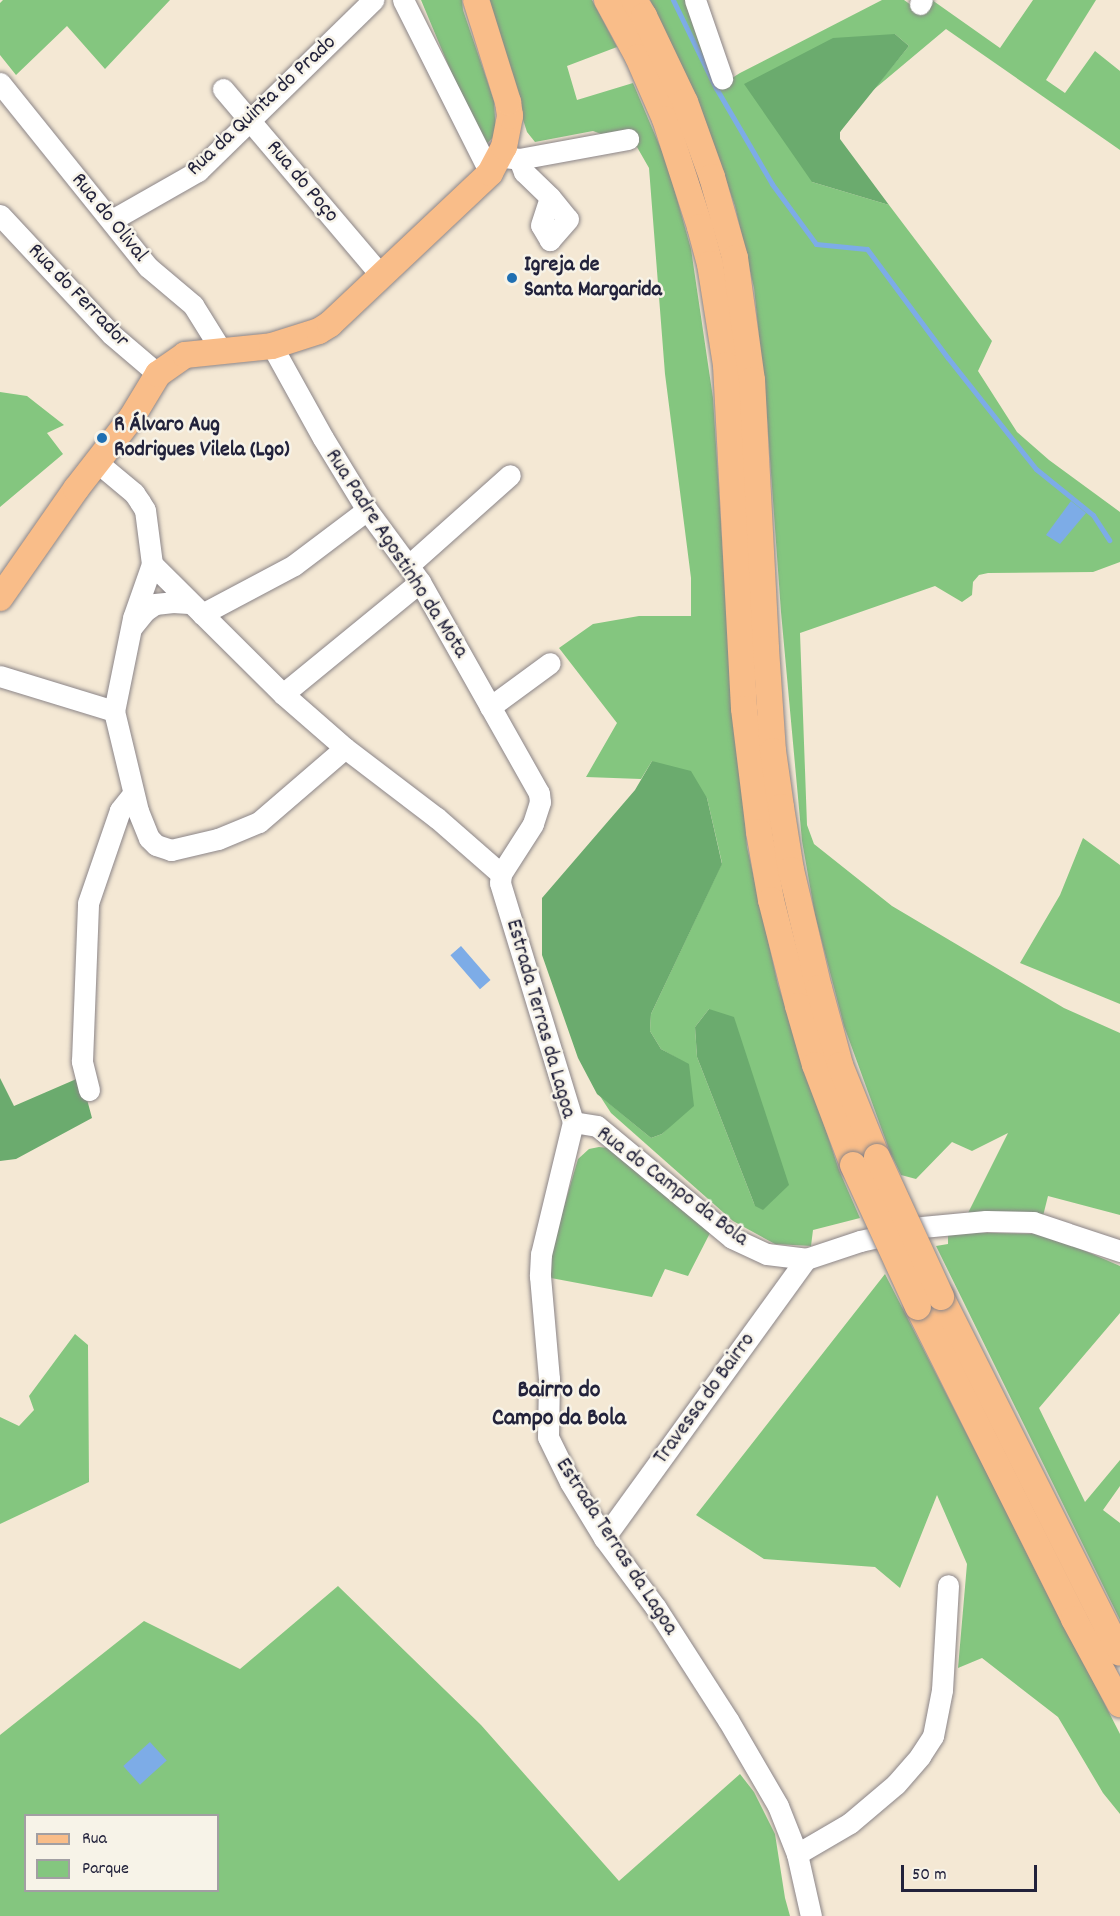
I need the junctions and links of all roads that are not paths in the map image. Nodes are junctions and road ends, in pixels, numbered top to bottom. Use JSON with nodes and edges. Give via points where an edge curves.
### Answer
{"nodes":[{"id":1,"x":373,"y":0,"type":"edge"},
{"id":2,"x":403,"y":0,"type":"edge"},
{"id":3,"x":476,"y":0,"type":"edge"},
{"id":4,"x":607,"y":0,"type":"edge"},
{"id":5,"x":634,"y":0,"type":"edge"},
{"id":6,"x":695,"y":0,"type":"edge"},
{"id":7,"x":722,"y":78,"type":"dead end"},
{"id":8,"x":0,"y":83,"type":"edge"},
{"id":9,"x":223,"y":89,"type":"dead end"},
{"id":10,"x":251,"y":120,"type":"junction"},
{"id":11,"x":628,"y":140,"type":"dead end"},
{"id":12,"x":503,"y":162,"type":"junction"},
{"id":13,"x":550,"y":198,"type":"dead end"},
{"id":14,"x":0,"y":215,"type":"edge"},
{"id":15,"x":112,"y":220,"type":"junction"},
{"id":16,"x":381,"y":275,"type":"junction"},
{"id":17,"x":272,"y":346,"type":"junction"},
{"id":18,"x":221,"y":350,"type":"junction"},
{"id":19,"x":158,"y":374,"type":"junction"},
{"id":20,"x":98,"y":463,"type":"junction"},
{"id":21,"x":510,"y":475,"type":"dead end"},
{"id":22,"x":367,"y":510,"type":"junction"},
{"id":23,"x":152,"y":564,"type":"junction"},
{"id":24,"x":414,"y":573,"type":"junction"},
{"id":25,"x":0,"y":598,"type":"edge"},
{"id":26,"x":196,"y":609,"type":"junction"},
{"id":27,"x":130,"y":629,"type":"junction"},
{"id":28,"x":550,"y":663,"type":"dead end"},
{"id":29,"x":0,"y":676,"type":"edge"},
{"id":30,"x":283,"y":694,"type":"junction"},
{"id":31,"x":490,"y":707,"type":"junction"},
{"id":32,"x":114,"y":711,"type":"junction"},
{"id":33,"x":345,"y":748,"type":"junction"},
{"id":34,"x":133,"y":794,"type":"junction"},
{"id":35,"x":501,"y":874,"type":"junction"},
{"id":36,"x":88,"y":1090,"type":"dead end"},
{"id":37,"x":573,"y":1122,"type":"junction"},
{"id":38,"x":1120,"y":1251,"type":"edge"},
{"id":39,"x":806,"y":1259,"type":"junction"},
{"id":40,"x":929,"y":1302,"type":"junction"},
{"id":41,"x":604,"y":1539,"type":"junction"},
{"id":42,"x":948,"y":1585,"type":"dead end"},
{"id":43,"x":1120,"y":1653,"type":"edge"},
{"id":44,"x":1120,"y":1704,"type":"edge"},
{"id":45,"x":797,"y":1854,"type":"junction"},
{"id":46,"x":811,"y":1916,"type":"edge"}],
"edges":[{"from":1,"to":10,"type":"street","name":"Rua da Quinta do Prado"},
{"from":2,"to":12,"type":"street"},
{"from":3,"to":12,"type":"main road","via":[[508,102],[510,127]]},
{"from":4,"to":40,"type":"main road","bridge":true,"via":[[665,119],[710,264],[726,365],[744,709],[771,900],[815,1065],[853,1165]]},
{"from":5,"to":40,"type":"main road","bridge":true,"via":[[685,102],[735,258],[752,380],[773,751],[791,870],[840,1065]]},
{"from":6,"to":7,"type":"street"},
{"from":8,"to":15,"type":"street","name":"Rua do Olival"},
{"from":9,"to":10,"type":"street","name":"Rua do Poço"},
{"from":10,"to":15,"type":"street","name":"Rua da Quinta do Prado","via":[[198,171]]},
{"from":10,"to":16,"type":"street","name":"Rua do Poço"},
{"from":11,"to":12,"type":"street"},
{"from":12,"to":13,"type":"street","via":[[524,172]]},
{"from":12,"to":16,"type":"main road"},
{"from":14,"to":19,"type":"street","name":"Rua do Ferrador","via":[[111,334]]},
{"from":15,"to":18,"type":"street","name":"Rua do Olival","via":[[148,267],[193,305]]},
{"from":16,"to":17,"type":"main road","via":[[319,331]]},
{"from":17,"to":18,"type":"main road"},
{"from":17,"to":22,"type":"street","name":"Rua Padre Agostinho da Mota"},
{"from":18,"to":19,"type":"main road","via":[[185,355]]},
{"from":19,"to":20,"type":"main road"},
{"from":20,"to":23,"type":"street","via":[[141,502]]},
{"from":20,"to":25,"type":"main road"},
{"from":21,"to":24,"type":"street"},
{"from":22,"to":24,"type":"street","name":"Rua Padre Agostinho da Mota"},
{"from":22,"to":26,"type":"street","via":[[294,565]]},
{"from":23,"to":26,"type":"street"},
{"from":23,"to":27,"type":"street"},
{"from":24,"to":30,"type":"street"},
{"from":24,"to":31,"type":"street","name":"Rua Padre Agostinho da Mota"},
{"from":26,"to":27,"type":"street","via":[[172,602],[155,604]]},
{"from":26,"to":30,"type":"street"},
{"from":27,"to":32,"type":"street"},
{"from":28,"to":31,"type":"street"},
{"from":29,"to":32,"type":"street"},
{"from":30,"to":33,"type":"street"},
{"from":31,"to":35,"type":"street","name":"Rua Padre Agostinho da Mota","via":[[539,793],[540,802],[533,824]]},
{"from":32,"to":34,"type":"street"},
{"from":33,"to":34,"type":"street","via":[[259,822],[218,839],[171,850],[149,838]]},
{"from":33,"to":35,"type":"street","via":[[437,818]]},
{"from":34,"to":36,"type":"street","via":[[120,810],[88,903],[82,1061]]},
{"from":35,"to":37,"type":"street","name":"Estrada Terras da Lagoa","via":[[500,883]]},
{"from":37,"to":39,"type":"street","name":"Rua do Campo da Bola","via":[[597,1126],[732,1238],[766,1254]]},
{"from":37,"to":41,"type":"street","name":"Estrada Terras da Lagoa","via":[[541,1254],[549,1379],[548,1437]]},
{"from":38,"to":39,"type":"street","name":"Rua do Campo da Bola","via":[[1034,1222],[986,1221],[922,1227]]},
{"from":39,"to":41,"type":"street","name":"Travessa do Bairro"},
{"from":40,"to":43,"type":"main road"},
{"from":40,"to":44,"type":"main road","via":[[1074,1619]]},
{"from":41,"to":45,"type":"street","name":"Estrada Terras da Lagoa","via":[[656,1608],[728,1720],[777,1806]]},
{"from":42,"to":45,"type":"street","via":[[942,1689],[933,1736],[896,1784],[850,1823]]},
{"from":45,"to":46,"type":"street","name":"Estrada Terras da Lagoa"}]}
